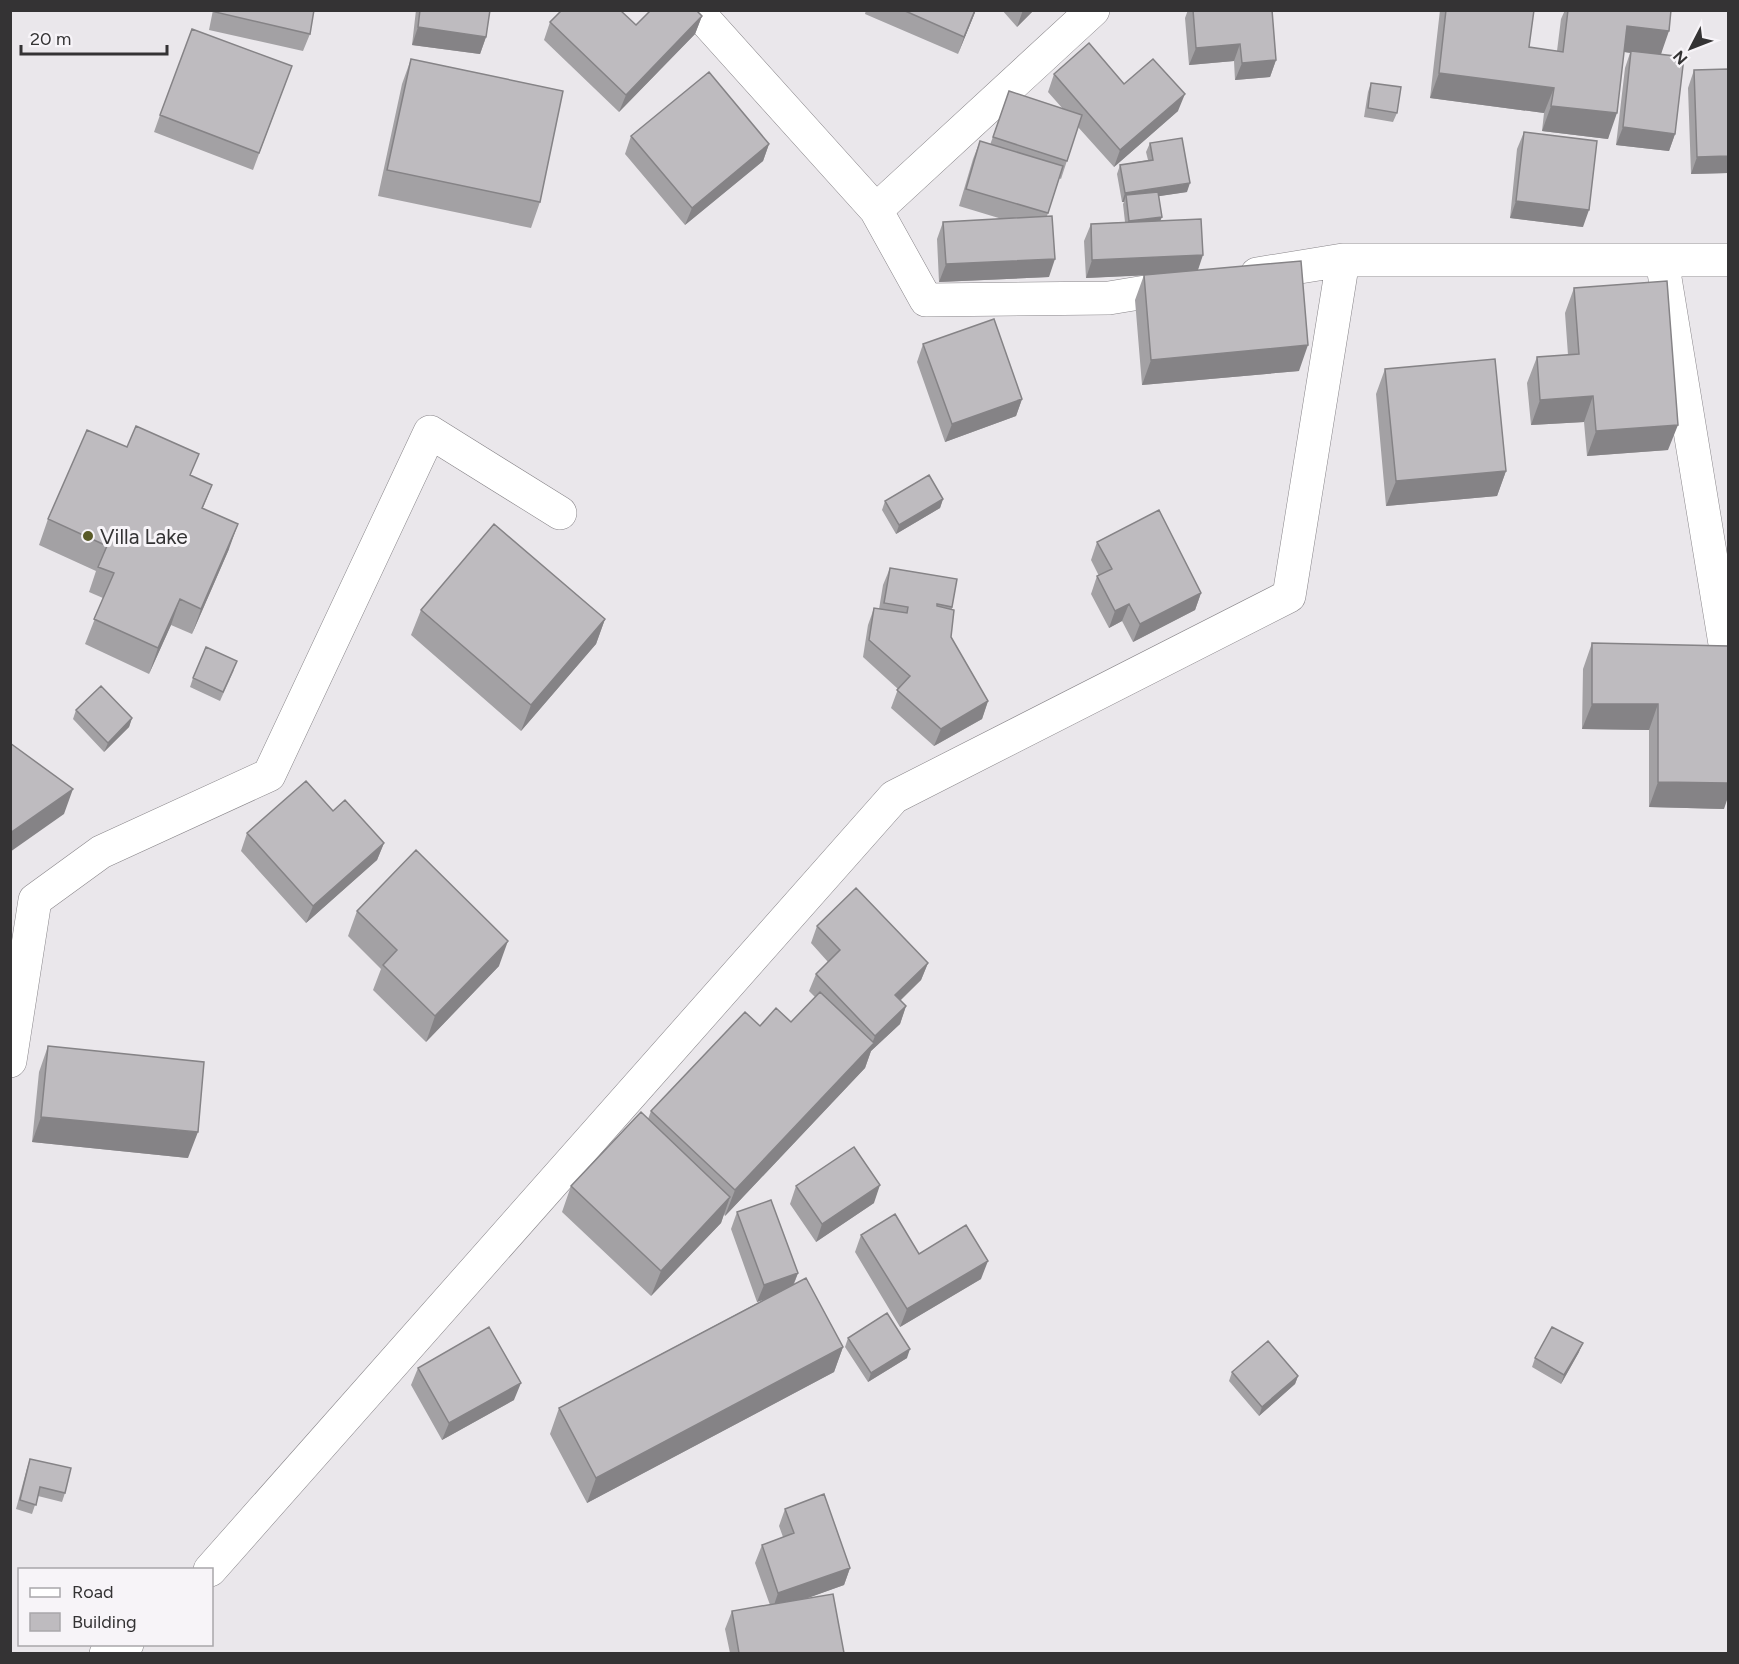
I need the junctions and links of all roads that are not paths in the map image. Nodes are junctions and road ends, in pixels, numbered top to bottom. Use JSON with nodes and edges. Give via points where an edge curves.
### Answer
{"nodes":[{"id":1,"x":696,"y":10,"type":"edge"},
{"id":2,"x":1093,"y":10,"type":"edge"},
{"id":3,"x":876,"y":210,"type":"junction"},
{"id":4,"x":1343,"y":260,"type":"junction"},
{"id":5,"x":1662,"y":260,"type":"junction"},
{"id":6,"x":1728,"y":260,"type":"edge"},
{"id":7,"x":560,"y":513,"type":"dead end"},
{"id":8,"x":1724,"y":617,"type":"edge"},
{"id":9,"x":1728,"y":663,"type":"edge"},
{"id":10,"x":10,"y":1061,"type":"edge"},
{"id":11,"x":211,"y":1568,"type":"edge"},
{"id":12,"x":122,"y":1646,"type":"edge"},
{"id":13,"x":106,"y":1653,"type":"edge"}],
"edges":[{"from":1,"to":3,"type":"street"},
{"from":2,"to":3,"type":"street"},
{"from":3,"to":4,"type":"street","via":[[926,300],[1110,298]]},
{"from":4,"to":5,"type":"street"},
{"from":4,"to":11,"type":"street","via":[[1289,596],[894,797]]},
{"from":5,"to":6,"type":"street"},
{"from":5,"to":8,"type":"street"},
{"from":7,"to":10,"type":"street","via":[[430,432],[269,775],[101,852],[35,900]]},
{"from":8,"to":9,"type":"street"},
{"from":12,"to":13,"type":"street"}]}
